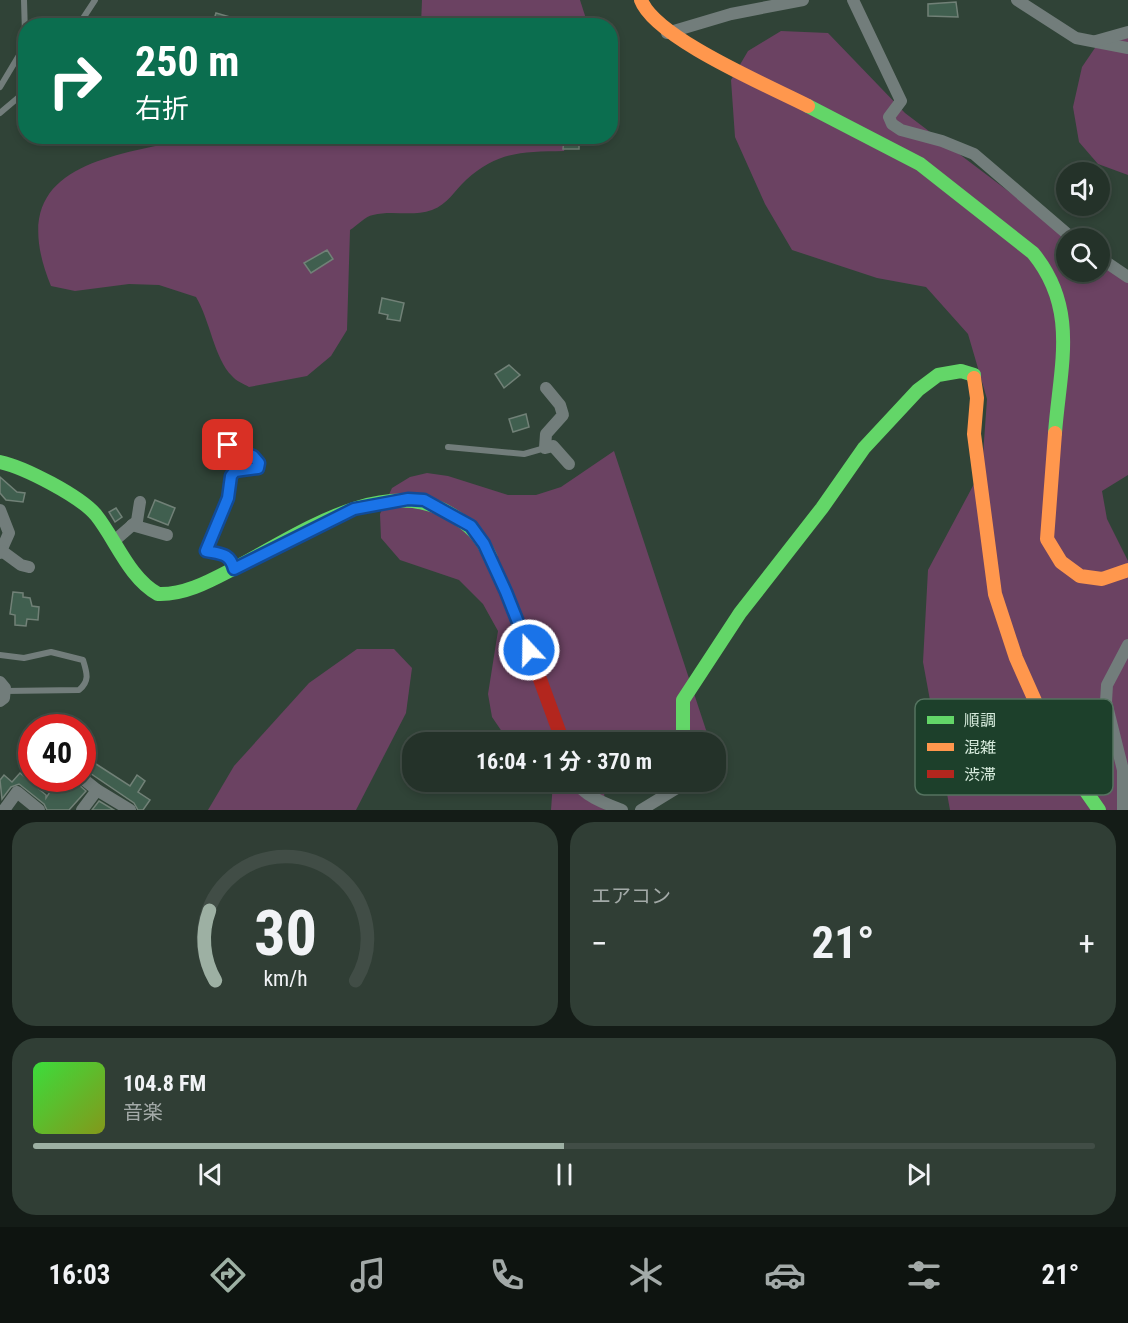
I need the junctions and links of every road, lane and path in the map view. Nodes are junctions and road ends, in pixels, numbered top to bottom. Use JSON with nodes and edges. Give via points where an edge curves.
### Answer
{"nodes":[{"id":1,"x":24,"y":0,"type":"edge"},
{"id":2,"x":95,"y":0,"type":"edge"},
{"id":3,"x":641,"y":0,"type":"edge"},
{"id":4,"x":803,"y":0,"type":"edge"},
{"id":5,"x":853,"y":0,"type":"edge"},
{"id":6,"x":1017,"y":0,"type":"edge"},
{"id":7,"x":25,"y":18,"type":"edge"},
{"id":8,"x":83,"y":18,"type":"edge"},
{"id":9,"x":1128,"y":32,"type":"edge"},
{"id":10,"x":667,"y":33,"type":"junction"},
{"id":11,"x":1089,"y":43,"type":"junction"},
{"id":12,"x":1128,"y":48,"type":"edge"},
{"id":13,"x":18,"y":57,"type":"edge"},
{"id":14,"x":0,"y":87,"type":"edge"},
{"id":15,"x":18,"y":98,"type":"edge"},
{"id":16,"x":0,"y":113,"type":"edge"},
{"id":17,"x":1060,"y":228,"type":"edge"},
{"id":18,"x":1110,"y":265,"type":"edge"},
{"id":19,"x":1128,"y":277,"type":"edge"},
{"id":20,"x":546,"y":388,"type":"dead end"},
{"id":21,"x":228,"y":445,"type":"dead end"},
{"id":22,"x":448,"y":447,"type":"dead end"},
{"id":23,"x":545,"y":448,"type":"junction"},
{"id":24,"x":0,"y":462,"type":"edge"},
{"id":25,"x":569,"y":464,"type":"dead end"},
{"id":26,"x":140,"y":502,"type":"dead end"},
{"id":27,"x":0,"y":510,"type":"edge"},
{"id":28,"x":132,"y":525,"type":"junction"},
{"id":29,"x":167,"y":535,"type":"dead end"},
{"id":30,"x":114,"y":541,"type":"junction"},
{"id":31,"x":1,"y":552,"type":"edge"},
{"id":32,"x":29,"y":567,"type":"dead end"},
{"id":33,"x":234,"y":569,"type":"junction"},
{"id":34,"x":1128,"y":570,"type":"edge"},
{"id":35,"x":1128,"y":645,"type":"edge"},
{"id":36,"x":0,"y":655,"type":"edge"},
{"id":37,"x":2,"y":691,"type":"edge"},
{"id":38,"x":1034,"y":699,"type":"edge"},
{"id":39,"x":1107,"y":699,"type":"edge"},
{"id":40,"x":1113,"y":728,"type":"edge"},
{"id":41,"x":559,"y":732,"type":"edge"},
{"id":42,"x":683,"y":732,"type":"edge"},
{"id":43,"x":97,"y":790,"type":"joint"},
{"id":44,"x":587,"y":792,"type":"edge"},
{"id":45,"x":670,"y":792,"type":"edge"},
{"id":46,"x":1089,"y":795,"type":"edge"},
{"id":47,"x":4,"y":810,"type":"edge"},
{"id":48,"x":39,"y":810,"type":"edge"},
{"id":49,"x":82,"y":810,"type":"edge"},
{"id":50,"x":130,"y":810,"type":"edge"},
{"id":51,"x":622,"y":810,"type":"edge"},
{"id":52,"x":641,"y":810,"type":"edge"},
{"id":53,"x":1099,"y":810,"type":"edge"},
{"id":54,"x":1123,"y":810,"type":"edge"}],
"edges":[{"from":1,"to":7,"type":"lane"},
{"from":2,"to":8,"type":"lane"},
{"from":3,"to":10,"type":"street","via":[[643,8]]},
{"from":4,"to":10,"type":"street"},
{"from":5,"to":17,"type":"street","via":[[901,101],[889,117],[892,124],[974,154]]},
{"from":6,"to":11,"type":"street"},
{"from":9,"to":11,"type":"street"},
{"from":10,"to":34,"type":"street","via":[[920,164],[1034,253],[1058,290],[1064,320],[1047,539],[1056,560],[1078,576],[1115,577]]},
{"from":11,"to":12,"type":"street"},
{"from":13,"to":14,"type":"lane"},
{"from":15,"to":16,"type":"lane"},
{"from":18,"to":19,"type":"street"},
{"from":20,"to":23,"type":"street","via":[[563,415],[546,434]]},
{"from":21,"to":33,"type":"lane","via":[[253,456],[259,463],[254,470],[235,471],[231,476],[228,498],[206,551],[232,558]]},
{"from":22,"to":23,"type":"lane","via":[[524,454]]},
{"from":23,"to":25,"type":"street","via":[[553,446]]},
{"from":24,"to":30,"type":"street","via":[[27,471],[79,501],[93,511]]},
{"from":26,"to":28,"type":"street","via":[[137,521]]},
{"from":27,"to":31,"type":"street","via":[[9,534]]},
{"from":28,"to":29,"type":"street"},
{"from":28,"to":30,"type":"street"},
{"from":30,"to":33,"type":"street","via":[[144,584],[156,593],[213,580]]},
{"from":31,"to":32,"type":"street"},
{"from":33,"to":41,"type":"street","via":[[338,516],[368,505],[408,499],[424,500],[442,508],[471,526],[484,544]]},
{"from":35,"to":39,"type":"street","via":[[1107,685]]},
{"from":36,"to":37,"type":"lane","via":[[24,658],[51,652],[83,660],[88,675],[79,690]]},
{"from":38,"to":42,"type":"street","via":[[995,594],[974,434],[974,375],[961,371],[938,375],[918,390],[864,448],[740,613],[683,700]]},
{"from":40,"to":54,"type":"street","via":[[1123,770]]},
{"from":43,"to":49,"type":"street"},
{"from":43,"to":50,"type":"street"},
{"from":44,"to":51,"type":"street"},
{"from":45,"to":52,"type":"street"},
{"from":46,"to":53,"type":"street"},
{"from":47,"to":48,"type":"street","via":[[17,792]]}]}
